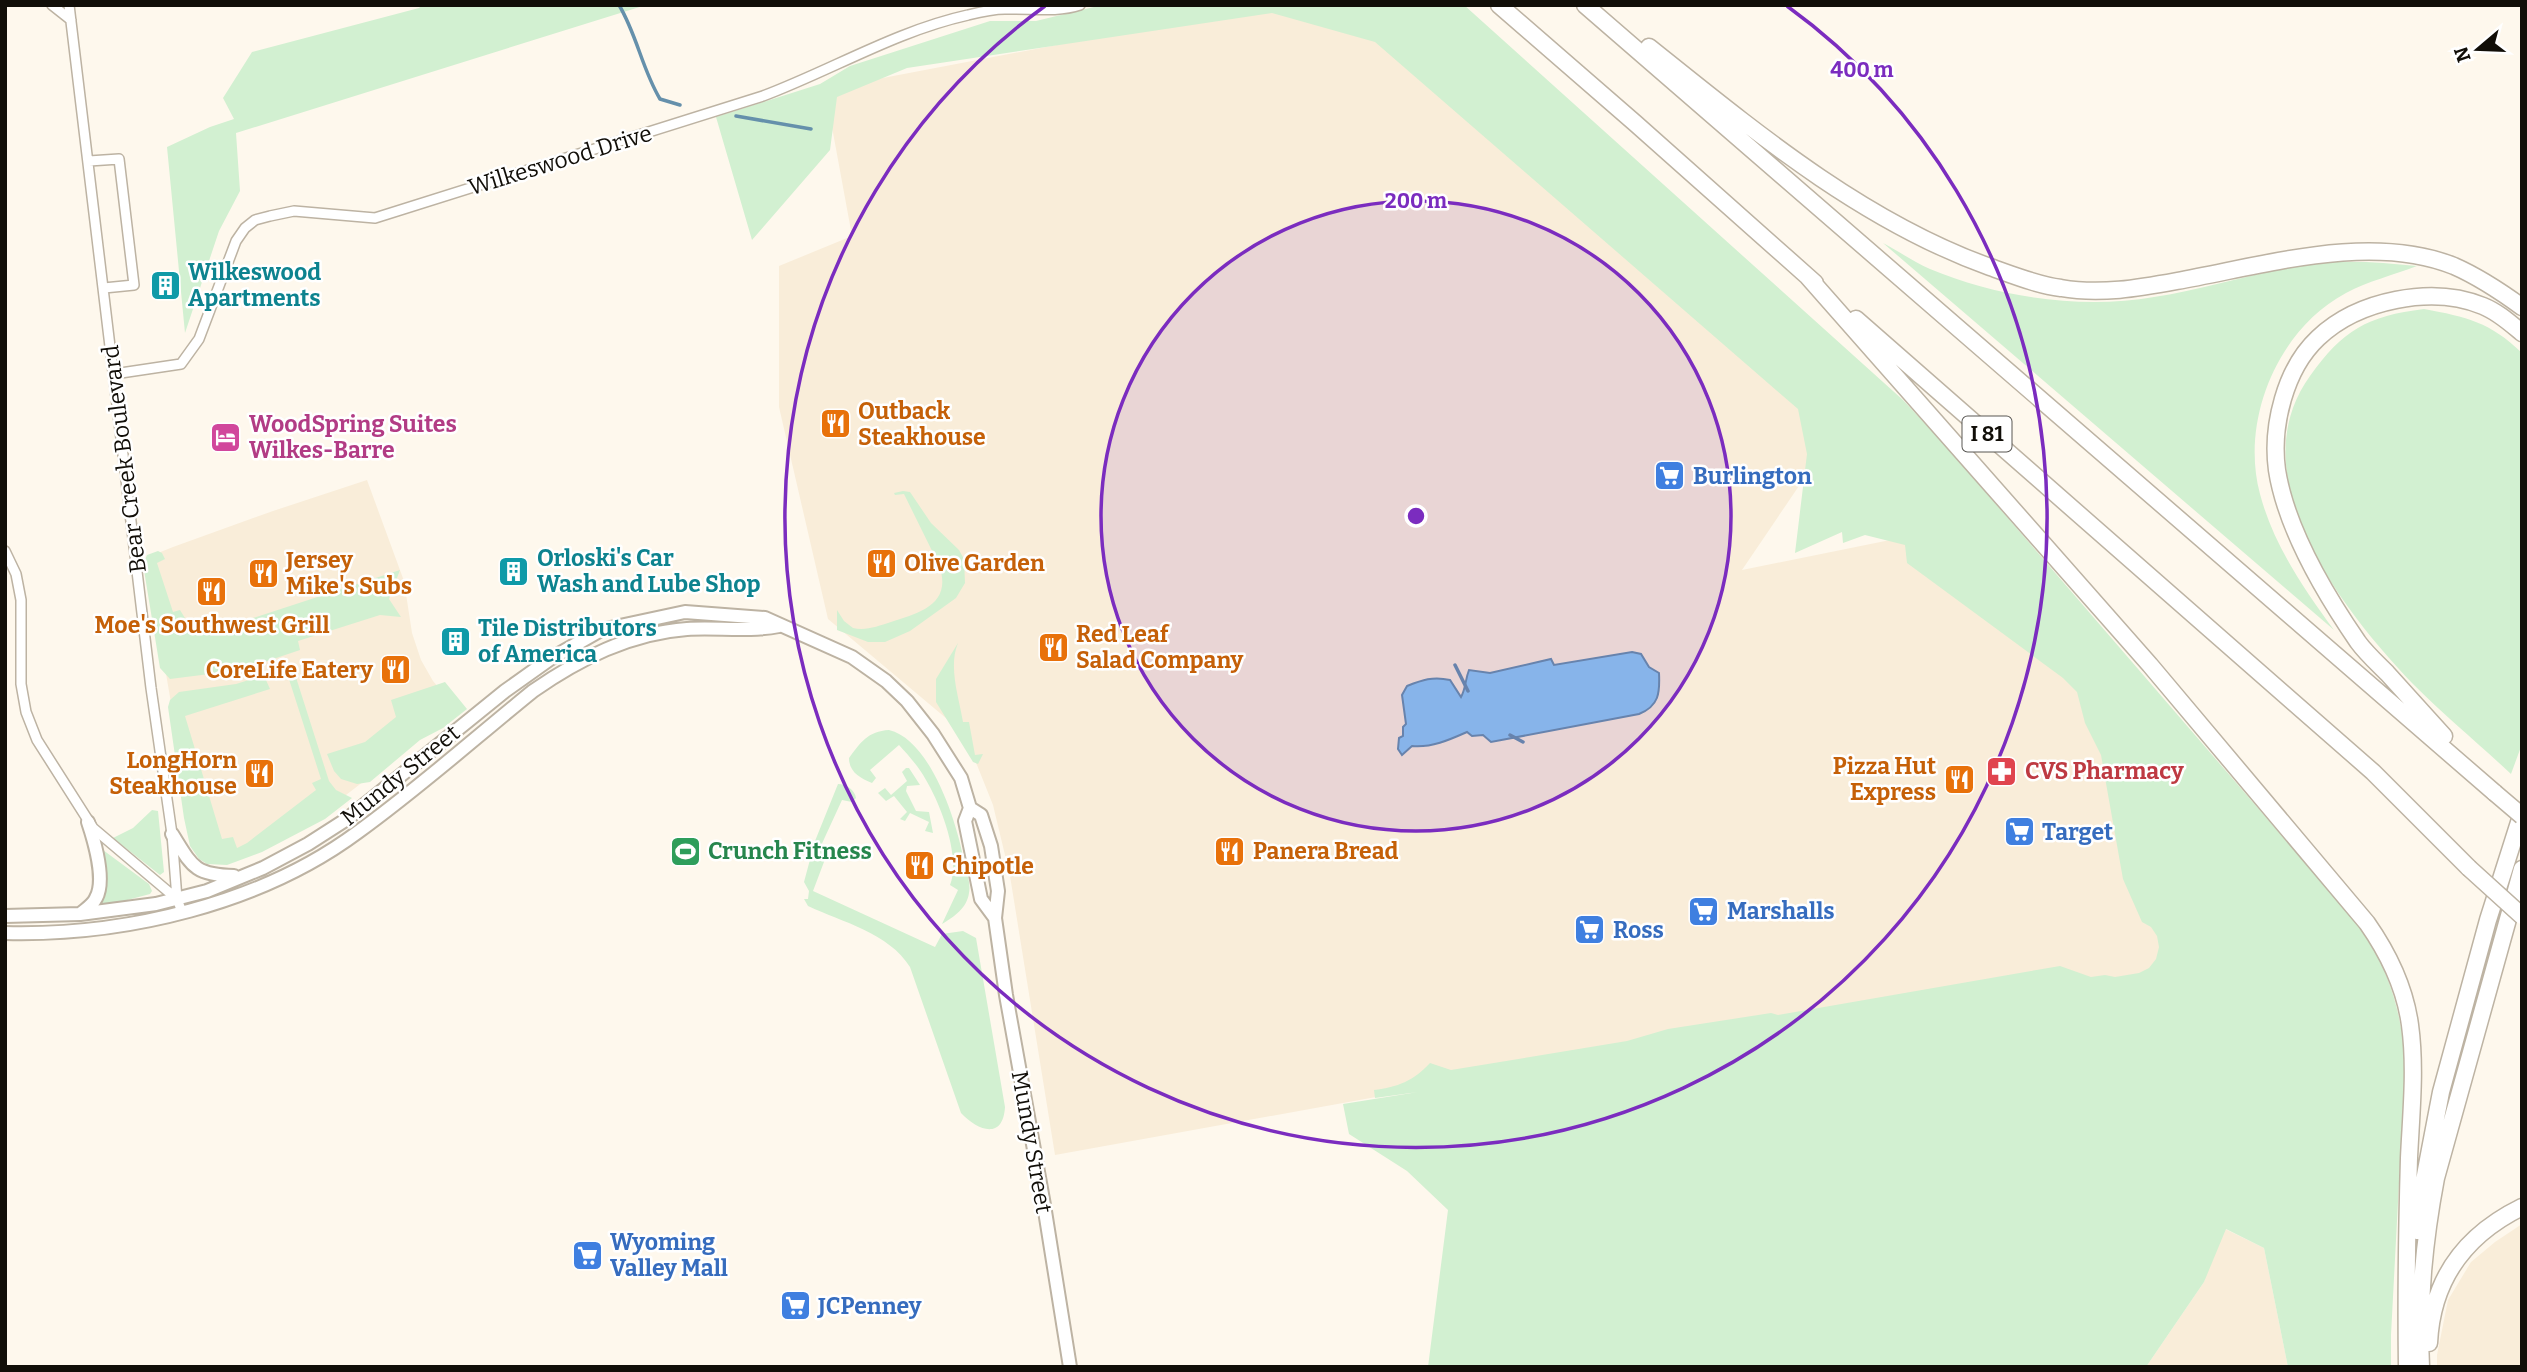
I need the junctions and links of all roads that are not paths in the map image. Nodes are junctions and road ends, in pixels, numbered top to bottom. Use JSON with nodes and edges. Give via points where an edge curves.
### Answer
{"nodes":[{"id":1,"x":52,"y":5,"type":"edge"},
{"id":2,"x":69,"y":5,"type":"edge"},
{"id":3,"x":1080,"y":5,"type":"edge"},
{"id":4,"x":1499,"y":5,"type":"edge"},
{"id":5,"x":1585,"y":5,"type":"edge"},
{"id":6,"x":1597,"y":5,"type":"edge"},
{"id":7,"x":71,"y":19,"type":"junction"},
{"id":8,"x":89,"y":161,"type":"junction"},
{"id":9,"x":1808,"y":277,"type":"junction"},
{"id":10,"x":104,"y":288,"type":"junction"},
{"id":11,"x":2522,"y":307,"type":"edge"},
{"id":12,"x":2522,"y":333,"type":"edge"},
{"id":13,"x":114,"y":374,"type":"junction"},
{"id":14,"x":5,"y":551,"type":"edge"},
{"id":15,"x":779,"y":626,"type":"junction"},
{"id":16,"x":2492,"y":790,"type":"junction"},
{"id":17,"x":970,"y":808,"type":"junction"},
{"id":18,"x":2522,"y":815,"type":"edge"},
{"id":19,"x":88,"y":822,"type":"junction"},
{"id":20,"x":172,"y":834,"type":"junction"},
{"id":21,"x":2522,"y":869,"type":"edge"},
{"id":22,"x":241,"y":877,"type":"junction"},
{"id":23,"x":180,"y":906,"type":"junction"},
{"id":24,"x":80,"y":914,"type":"junction"},
{"id":25,"x":5,"y":916,"type":"edge"},
{"id":26,"x":2522,"y":916,"type":"edge"},
{"id":27,"x":995,"y":918,"type":"junction"},
{"id":28,"x":5,"y":933,"type":"edge"},
{"id":29,"x":2522,"y":1207,"type":"edge"},
{"id":30,"x":1070,"y":1367,"type":"edge"},
{"id":31,"x":2408,"y":1367,"type":"edge"},
{"id":32,"x":2421,"y":1367,"type":"edge"},
{"id":33,"x":2428,"y":1367,"type":"edge"}],
"edges":[{"from":1,"to":7,"type":"street"},
{"from":2,"to":7,"type":"street","name":"Bear Creek Boulevard"},
{"from":3,"to":13,"type":"street","name":"Wilkeswood Drive","via":[[1066,10],[1002,9],[966,15],[880,44],[763,96],[375,218],[293,211],[255,220],[236,241],[199,339],[181,364]]},
{"from":4,"to":9,"type":"highway","number":"I 81"},
{"from":5,"to":16,"type":"highway","number":"I 81"},
{"from":6,"to":11,"type":"highway","via":[[1825,181],[1941,248],[2007,273],[2062,288],[2125,290],[2325,255],[2406,253],[2452,265]]},
{"from":7,"to":8,"type":"street","name":"Bear Creek Boulevard"},
{"from":8,"to":10,"type":"street","name":"Bear Creek Boulevard"},
{"from":8,"to":10,"type":"street","via":[[119,159],[134,285]]},
{"from":9,"to":26,"type":"highway","number":"I 81","bridge":true,"via":[[2373,772]]},
{"from":9,"to":31,"type":"highway","via":[[2158,676],[2386,949],[2410,1023],[2413,1062],[2405,1274]]},
{"from":10,"to":13,"type":"street","name":"Bear Creek Boulevard"},
{"from":12,"to":16,"type":"highway","via":[[2483,306],[2455,299],[2391,301],[2359,312],[2319,337],[2308,351],[2288,386],[2277,426],[2277,469],[2287,511],[2308,559],[2359,643]]},
{"from":13,"to":20,"type":"street","name":"Bear Creek Boulevard"},
{"from":14,"to":19,"type":"street","via":[[21,600],[20,672],[26,712],[44,753]]},
{"from":15,"to":17,"type":"main road","name":"Mundy Street","via":[[852,657],[886,681],[933,734],[961,778]]},
{"from":15,"to":22,"type":"main road","name":"Mundy Street","via":[[765,618],[685,612],[601,630],[505,691],[348,819]]},
{"from":15,"to":23,"type":"main road","name":"Mundy Street","via":[[687,629],[640,637],[594,654],[533,691],[357,833],[316,858],[270,883],[212,904]]},
{"from":16,"to":18,"type":"highway","number":"I 81","bridge":true},
{"from":17,"to":27,"type":"main road","name":"Mundy Street","via":[[965,821],[981,899]]},
{"from":17,"to":27,"type":"main road","name":"Mundy Street","via":[[981,815],[991,846],[998,891]]},
{"from":18,"to":31,"type":"highway","via":[[2441,1092],[2418,1212]]},
{"from":19,"to":23,"type":"street"},
{"from":19,"to":24,"type":"main road","via":[[100,885],[94,902]]},
{"from":20,"to":22,"type":"main road","via":[[202,873]]},
{"from":20,"to":23,"type":"street","name":"Bear Creek Boulevard"},
{"from":21,"to":32,"type":"highway","via":[[2429,1213],[2421,1283]]},
{"from":22,"to":23,"type":"main road","name":"Mundy Street"},
{"from":23,"to":24,"type":"main road","name":"Mundy Street"},
{"from":23,"to":28,"type":"main road","name":"Mundy Street","via":[[108,928]]},
{"from":24,"to":25,"type":"main road","name":"Mundy Street"},
{"from":27,"to":30,"type":"main road","name":"Mundy Street"},
{"from":29,"to":33,"type":"highway","via":[[2497,1219],[2478,1236],[2462,1251],[2446,1278],[2435,1301]]}]}
